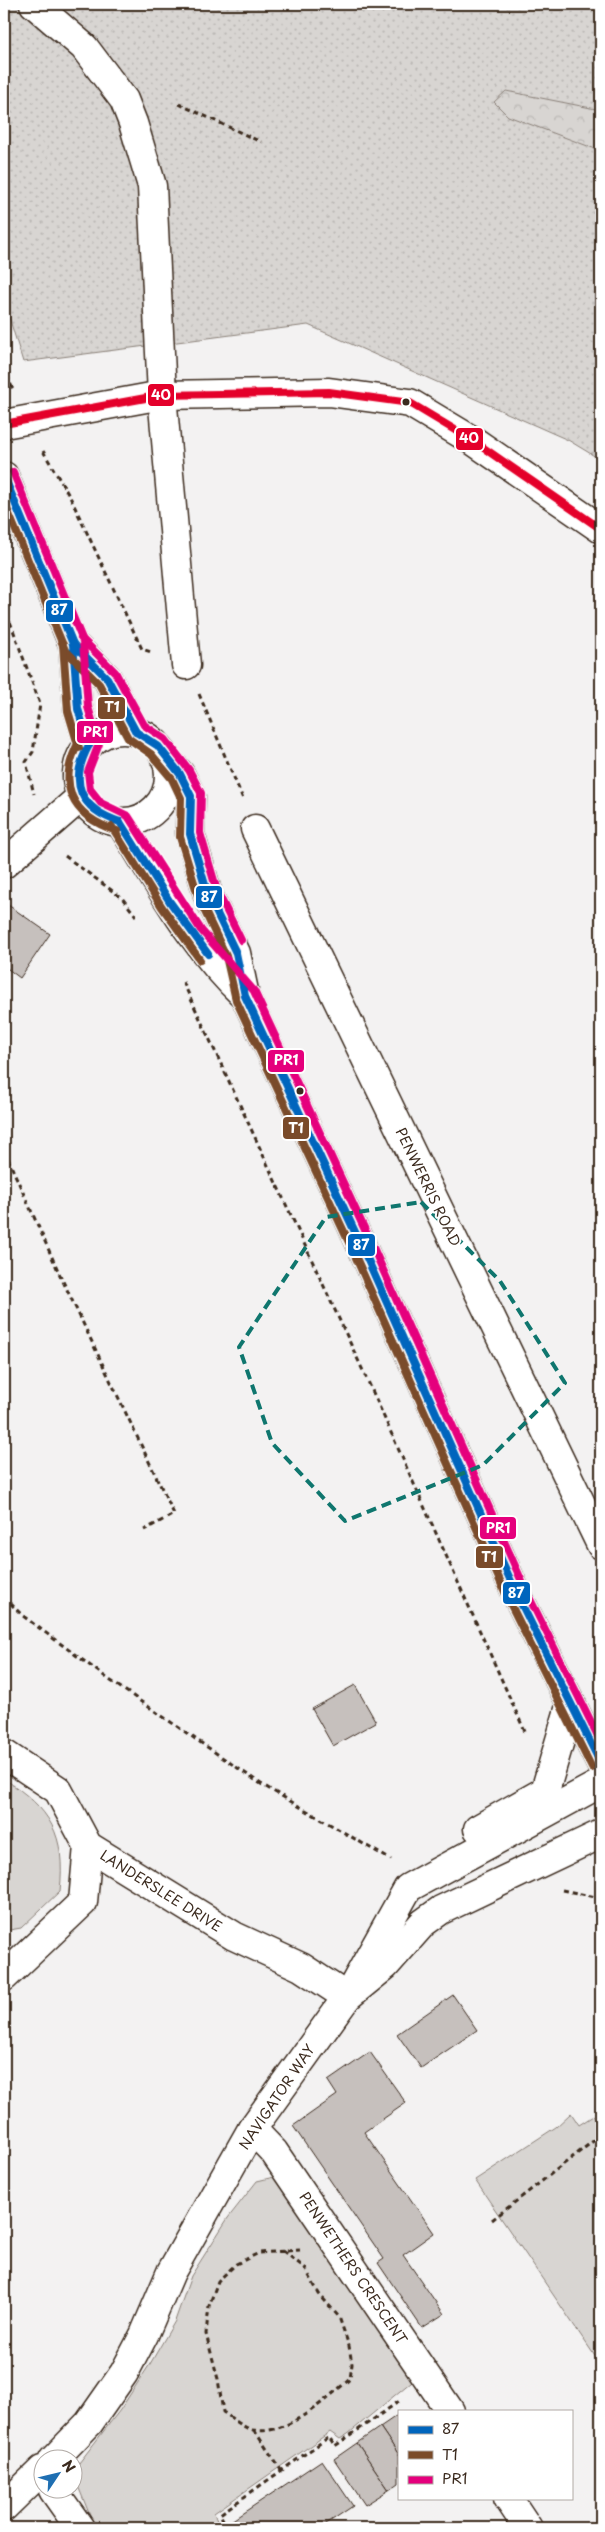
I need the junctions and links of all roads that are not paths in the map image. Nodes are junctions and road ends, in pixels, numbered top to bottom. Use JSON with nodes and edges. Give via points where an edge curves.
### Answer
{"nodes":[{"id":1,"x":34,"y":4,"type":"edge"},
{"id":2,"x":162,"y":395,"type":"junction"},
{"id":3,"x":14,"y":422,"type":"edge"},
{"id":4,"x":4,"y":476,"type":"edge"},
{"id":5,"x":601,"y":529,"type":"edge"},
{"id":6,"x":73,"y":644,"type":"junction"},
{"id":7,"x":186,"y":665,"type":"road end"},
{"id":8,"x":136,"y":732,"type":"junction"},
{"id":9,"x":89,"y":745,"type":"junction"},
{"id":10,"x":165,"y":757,"type":"junction"},
{"id":11,"x":82,"y":796,"type":"junction"},
{"id":12,"x":120,"y":822,"type":"junction"},
{"id":13,"x":256,"y":828,"type":"road end"},
{"id":14,"x":4,"y":864,"type":"edge"},
{"id":15,"x":245,"y":996,"type":"junction"},
{"id":16,"x":601,"y":1545,"type":"edge"},
{"id":17,"x":571,"y":1703,"type":"junction"},
{"id":18,"x":4,"y":1754,"type":"edge"},
{"id":19,"x":601,"y":1764,"type":"edge"},
{"id":20,"x":601,"y":1783,"type":"edge"},
{"id":21,"x":601,"y":1834,"type":"edge"},
{"id":22,"x":88,"y":1846,"type":"junction"},
{"id":23,"x":408,"y":1888,"type":"junction"},
{"id":24,"x":4,"y":1976,"type":"edge"},
{"id":25,"x":347,"y":1997,"type":"junction"},
{"id":26,"x":252,"y":2128,"type":"junction"},
{"id":27,"x":449,"y":2410,"type":"edge"},
{"id":28,"x":66,"y":2450,"type":"edge"},
{"id":29,"x":32,"y":2484,"type":"edge"},
{"id":30,"x":63,"y":2500,"type":"edge"},
{"id":31,"x":509,"y":2500,"type":"edge"},
{"id":32,"x":4,"y":2507,"type":"edge"},
{"id":33,"x":80,"y":2528,"type":"edge"},
{"id":34,"x":528,"y":2528,"type":"edge"}],
"edges":[{"from":1,"to":2,"type":"main road","via":[[84,47],[124,100],[134,123],[152,186]]},
{"from":2,"to":3,"type":"main road"},
{"from":2,"to":5,"type":"main road","via":[[328,392],[410,404],[475,442]]},
{"from":2,"to":7,"type":"main road"},
{"from":4,"to":6,"type":"main road"},
{"from":6,"to":8,"type":"main road","via":[[107,678]]},
{"from":6,"to":9,"type":"main road","via":[[78,709]]},
{"from":8,"to":9,"type":"main road","via":[[112,732]]},
{"from":8,"to":10,"type":"main road","via":[[148,738]]},
{"from":9,"to":11,"type":"main road","via":[[78,768]]},
{"from":10,"to":12,"type":"main road","via":[[169,784],[158,807],[138,820]]},
{"from":10,"to":15,"type":"main road","via":[[180,774],[191,796],[190,834],[208,894],[236,953]]},
{"from":11,"to":12,"type":"main road","via":[[87,805],[106,819]]},
{"from":11,"to":14,"type":"main road"},
{"from":12,"to":15,"type":"main road","via":[[220,973]]},
{"from":13,"to":16,"type":"main road","name":"PENWERRIS ROAD"},
{"from":15,"to":17,"type":"main road","via":[[362,1247],[518,1597]]},
{"from":17,"to":19,"type":"main road"},
{"from":17,"to":23,"type":"main road","via":[[545,1791],[473,1833]]},
{"from":18,"to":22,"type":"main road","name":"LANDERSLEE DRIVE","via":[[58,1790]]},
{"from":20,"to":23,"type":"main road"},
{"from":21,"to":25,"type":"main road","name":"NAVIGATOR WAY","via":[[441,1910],[423,1923],[385,1966]]},
{"from":22,"to":24,"type":"main road","via":[[82,1902]]},
{"from":22,"to":25,"type":"main road","name":"LANDERSLEE DRIVE","via":[[234,1936],[301,1967]]},
{"from":23,"to":25,"type":"main road"},
{"from":25,"to":26,"type":"main road","name":"NAVIGATOR WAY"},
{"from":26,"to":27,"type":"main road","name":"PENWETHERS CRESCENT","via":[[274,2152]]},
{"from":26,"to":28,"type":"main road","name":"NAVIGATOR WAY","via":[[171,2272],[124,2372]]},
{"from":29,"to":32,"type":"main road","name":"NAVIGATOR WAY"},
{"from":30,"to":33,"type":"main road"},
{"from":31,"to":34,"type":"main road"}]}
